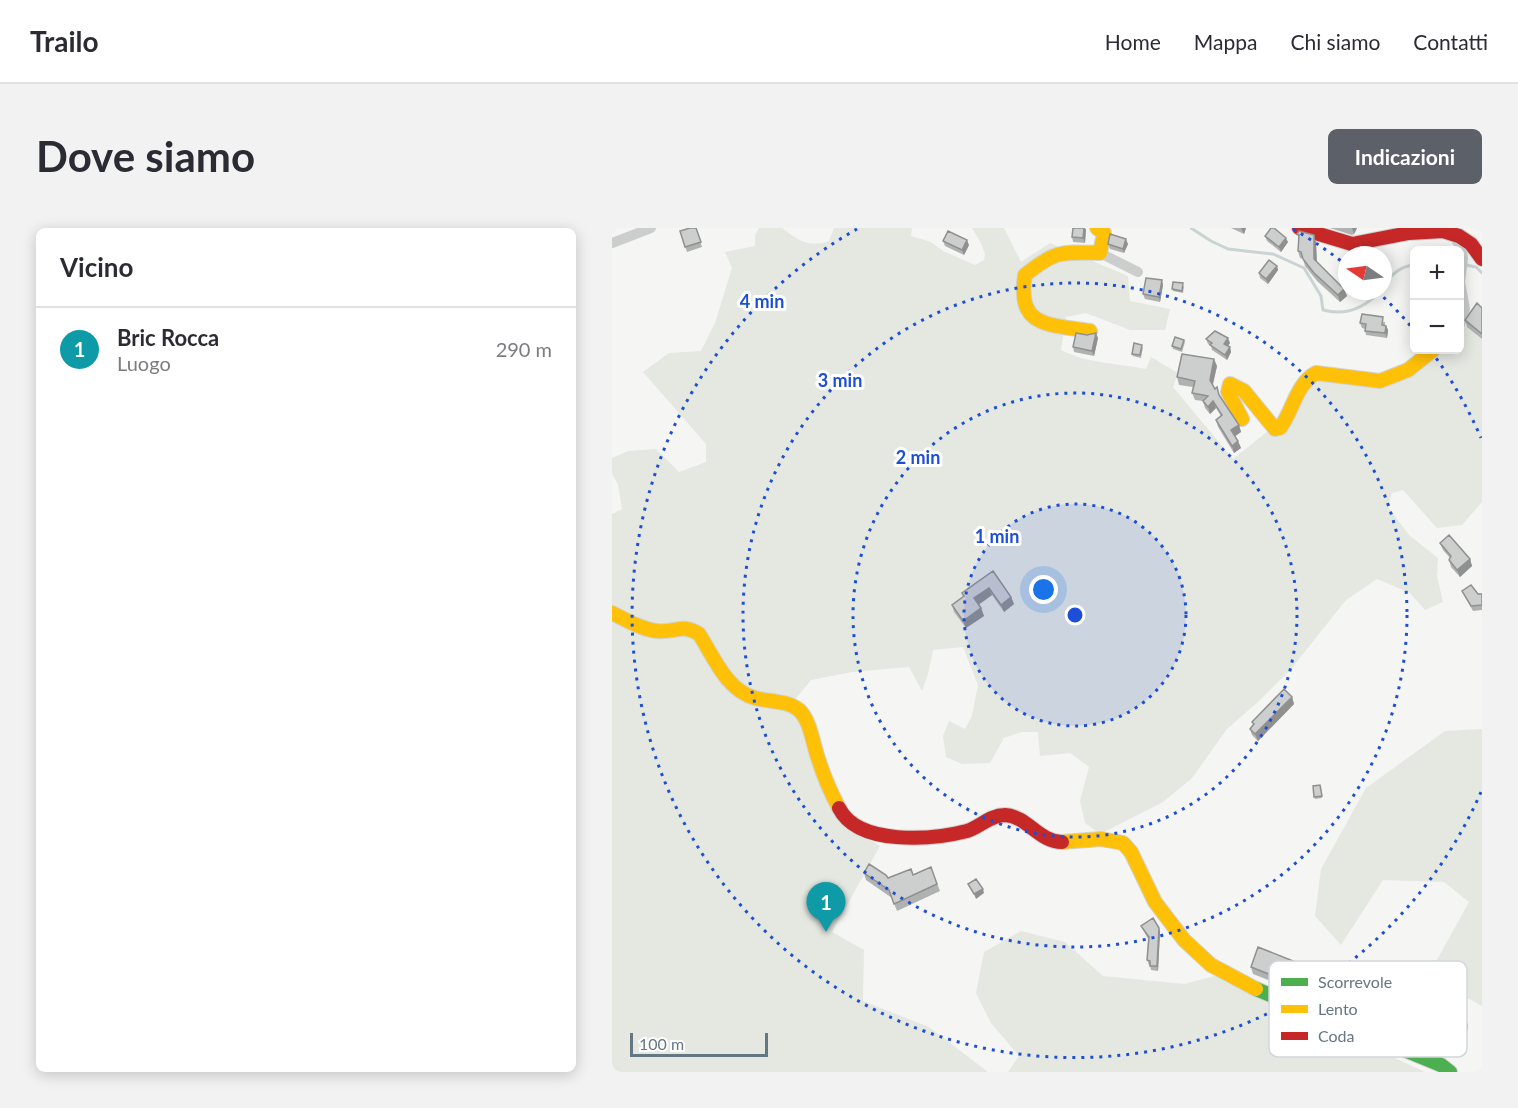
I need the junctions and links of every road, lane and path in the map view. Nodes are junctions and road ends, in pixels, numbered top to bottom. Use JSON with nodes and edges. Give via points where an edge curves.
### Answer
{"nodes":[{"id":1,"x":651,"y":228,"type":"edge"},
{"id":2,"x":1097,"y":228,"type":"edge"},
{"id":3,"x":1299,"y":228,"type":"edge"},
{"id":4,"x":1453,"y":233,"type":"junction"},
{"id":5,"x":612,"y":243,"type":"edge"},
{"id":6,"x":1460,"y":246,"type":"edge"},
{"id":7,"x":1100,"y":253,"type":"junction"},
{"id":8,"x":1482,"y":259,"type":"edge"},
{"id":9,"x":1138,"y":272,"type":"dead end"},
{"id":10,"x":1090,"y":331,"type":"dead end"},
{"id":11,"x":1428,"y":354,"type":"edge"},
{"id":12,"x":1242,"y":419,"type":"dead end"},
{"id":13,"x":612,"y":613,"type":"edge"},
{"id":14,"x":1269,"y":993,"type":"edge"},
{"id":15,"x":1422,"y":1057,"type":"edge"},
{"id":16,"x":1450,"y":1072,"type":"edge"}],
"edges":[{"from":1,"to":5,"type":"street"},
{"from":2,"to":7,"type":"street","via":[[1104,233]]},
{"from":3,"to":4,"type":"street","via":[[1352,244],[1409,233]]},
{"from":4,"to":6,"type":"street"},
{"from":4,"to":8,"type":"street","via":[[1471,244]]},
{"from":7,"to":9,"type":"street"},
{"from":7,"to":10,"type":"street","via":[[1069,251],[1056,255],[1025,275],[1023,283],[1022,299],[1032,318]]},
{"from":11,"to":12,"type":"street","via":[[1408,370],[1380,381],[1312,374],[1280,428],[1275,429],[1242,388],[1230,384],[1228,392]]},
{"from":13,"to":14,"type":"street","via":[[657,631],[681,626],[692,629],[737,688],[748,696],[798,709],[842,814],[867,833],[893,838],[958,833],[1002,815],[1017,819],[1036,834],[1058,843],[1116,840],[1127,846],[1157,906],[1185,940],[1219,971]]},
{"from":15,"to":16,"type":"street"}]}
